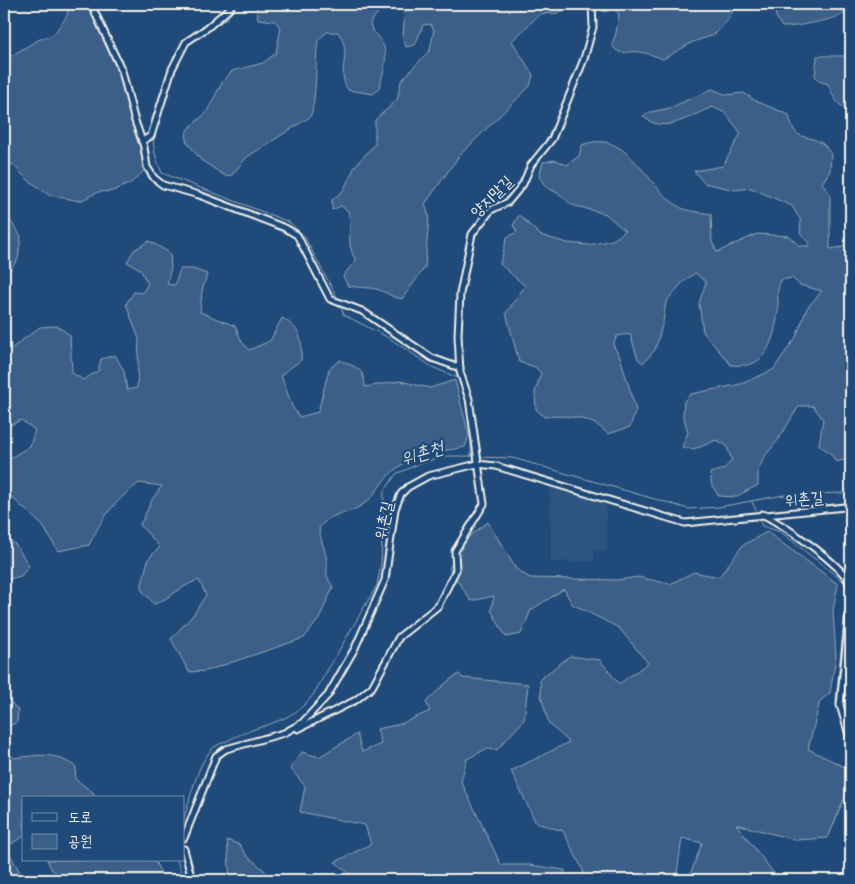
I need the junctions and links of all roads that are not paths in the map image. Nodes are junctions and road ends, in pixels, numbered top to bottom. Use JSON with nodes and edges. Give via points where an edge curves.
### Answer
{"nodes":[{"id":1,"x":91,"y":4,"type":"edge"},
{"id":2,"x":231,"y":4,"type":"edge"},
{"id":3,"x":592,"y":4,"type":"edge"},
{"id":4,"x":142,"y":141,"type":"junction"},
{"id":5,"x":460,"y":368,"type":"junction"},
{"id":6,"x":477,"y":462,"type":"junction"},
{"id":7,"x":851,"y":503,"type":"edge"},
{"id":8,"x":762,"y":514,"type":"junction"},
{"id":9,"x":851,"y":591,"type":"edge"},
{"id":10,"x":851,"y":597,"type":"edge"},
{"id":11,"x":290,"y":730,"type":"junction"},
{"id":12,"x":851,"y":742,"type":"edge"},
{"id":13,"x":185,"y":835,"type":"edge"},
{"id":14,"x":185,"y":853,"type":"edge"},
{"id":15,"x":192,"y":880,"type":"edge"}],
"edges":[{"from":1,"to":4,"type":"street","via":[[122,71]]},
{"from":2,"to":4,"type":"street","via":[[207,28],[186,42],[172,69],[151,136]]},
{"from":3,"to":5,"type":"street","name":"양지말길","via":[[593,27],[584,59],[552,140],[508,202],[491,210],[472,234],[460,294]]},
{"from":4,"to":5,"type":"street","via":[[150,172],[163,185],[199,195],[297,235],[330,299],[362,311],[432,358]]},
{"from":5,"to":6,"type":"street","name":"양지말길","via":[[469,399]]},
{"from":6,"to":8,"type":"street","name":"위촌길","via":[[685,523]]},
{"from":6,"to":11,"type":"street","name":"위촌길","via":[[416,481],[401,494],[394,509],[385,580],[355,648],[328,695],[302,723]]},
{"from":6,"to":11,"type":"street","name":"양지말길","via":[[484,504],[455,552],[456,570],[438,606],[399,637],[372,687],[339,709]]},
{"from":7,"to":8,"type":"street","name":"위촌길","via":[[845,507]]},
{"from":8,"to":9,"type":"street","via":[[778,522],[832,564],[847,578]]},
{"from":10,"to":12,"type":"street","via":[[840,705]]},
{"from":11,"to":13,"type":"street","name":"위촌길","via":[[226,749],[216,756]]},
{"from":14,"to":15,"type":"street"}]}
